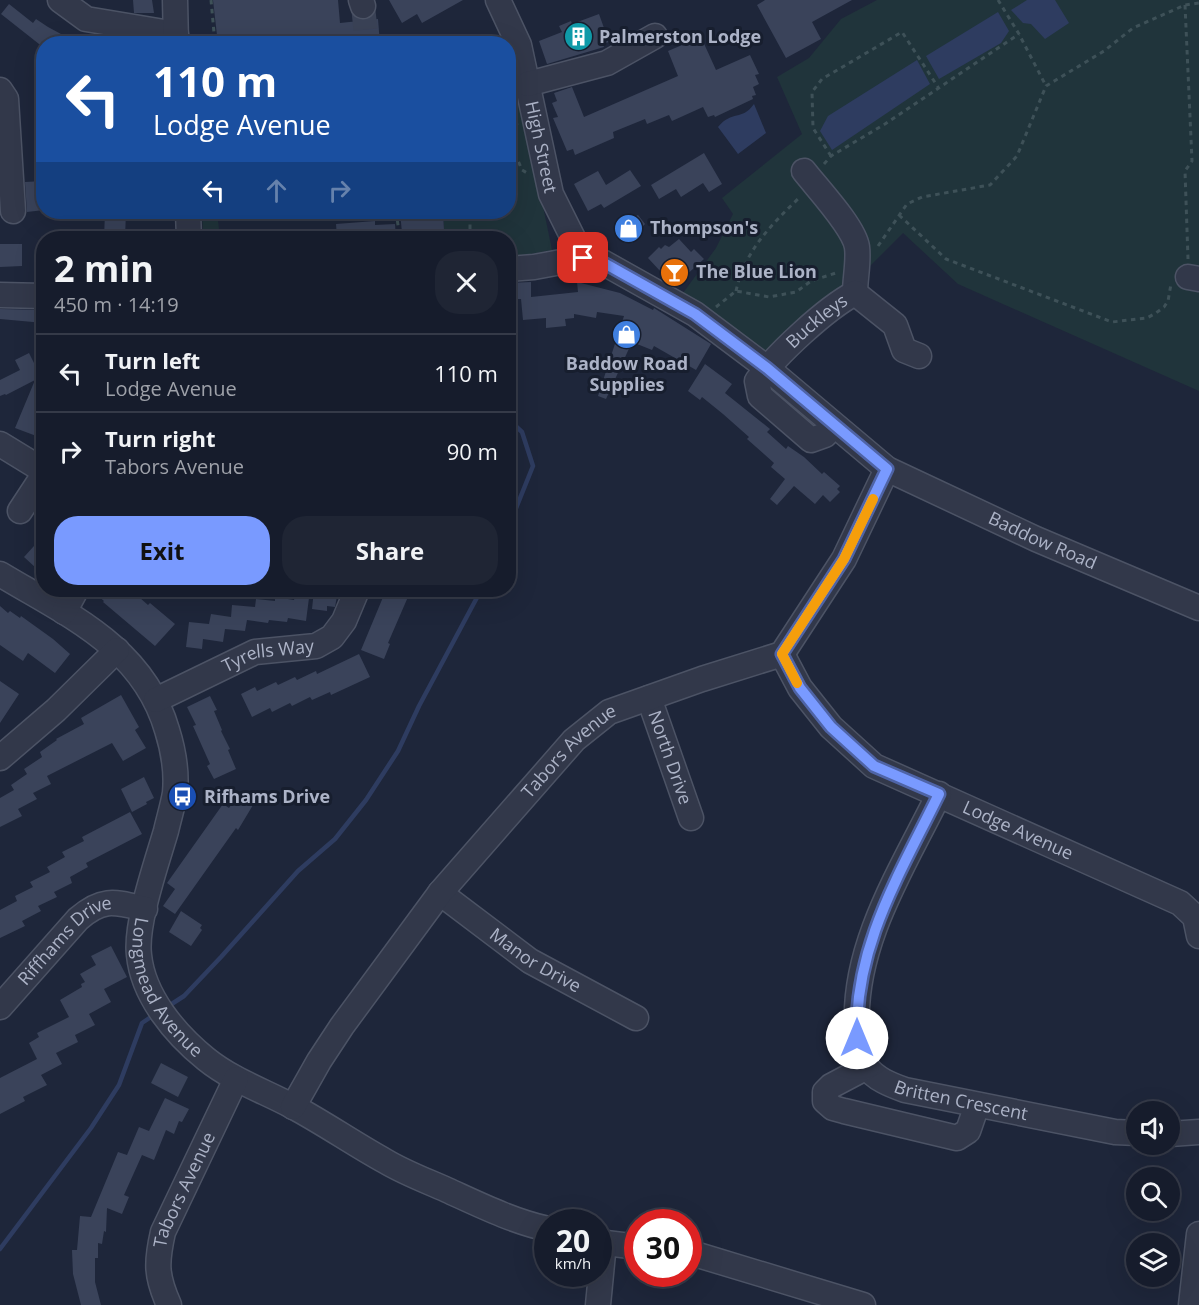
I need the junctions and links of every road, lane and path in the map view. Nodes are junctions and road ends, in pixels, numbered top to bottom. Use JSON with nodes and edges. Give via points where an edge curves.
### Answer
{"nodes":[{"id":1,"x":60,"y":0,"type":"edge"},
{"id":2,"x":175,"y":0,"type":"edge"},
{"id":3,"x":211,"y":0,"type":"edge"},
{"id":4,"x":498,"y":0,"type":"edge"},
{"id":5,"x":998,"y":0,"type":"edge"},
{"id":6,"x":1199,"y":3,"type":"edge"},
{"id":7,"x":1185,"y":5,"type":"junction"},
{"id":8,"x":1019,"y":34,"type":"junction"},
{"id":9,"x":162,"y":36,"type":"edge"},
{"id":10,"x":176,"y":36,"type":"edge"},
{"id":11,"x":214,"y":36,"type":"edge"},
{"id":12,"x":515,"y":36,"type":"edge"},
{"id":13,"x":655,"y":36,"type":"dead end"},
{"id":14,"x":516,"y":39,"type":"edge"},
{"id":15,"x":528,"y":84,"type":"junction"},
{"id":16,"x":1046,"y":86,"type":"junction"},
{"id":17,"x":938,"y":87,"type":"junction"},
{"id":18,"x":0,"y":90,"type":"edge"},
{"id":19,"x":831,"y":156,"type":"junction"},
{"id":20,"x":809,"y":177,"type":"junction"},
{"id":21,"x":13,"y":211,"type":"dead end"},
{"id":22,"x":899,"y":215,"type":"junction"},
{"id":23,"x":876,"y":249,"type":"dead end"},
{"id":24,"x":583,"y":258,"type":"junction"},
{"id":25,"x":516,"y":268,"type":"edge"},
{"id":26,"x":1193,"y":278,"type":"edge"},
{"id":27,"x":855,"y":282,"type":"junction"},
{"id":28,"x":736,"y":291,"type":"junction"},
{"id":29,"x":0,"y":295,"type":"edge"},
{"id":30,"x":36,"y":296,"type":"edge"},
{"id":31,"x":695,"y":314,"type":"junction"},
{"id":32,"x":919,"y":356,"type":"dead end"},
{"id":33,"x":767,"y":368,"type":"junction"},
{"id":34,"x":0,"y":444,"type":"edge"},
{"id":35,"x":36,"y":466,"type":"edge"},
{"id":36,"x":887,"y":469,"type":"junction"},
{"id":37,"x":36,"y":487,"type":"edge"},
{"id":38,"x":20,"y":511,"type":"dead end"},
{"id":39,"x":0,"y":574,"type":"edge"},
{"id":40,"x":36,"y":595,"type":"edge"},
{"id":41,"x":39,"y":597,"type":"edge"},
{"id":42,"x":72,"y":597,"type":"edge"},
{"id":43,"x":354,"y":597,"type":"edge"},
{"id":44,"x":1199,"y":608,"type":"edge"},
{"id":45,"x":64,"y":612,"type":"junction"},
{"id":46,"x":117,"y":650,"type":"junction"},
{"id":47,"x":782,"y":654,"type":"junction"},
{"id":48,"x":649,"y":698,"type":"junction"},
{"id":49,"x":156,"y":700,"type":"junction"},
{"id":50,"x":0,"y":758,"type":"edge"},
{"id":51,"x":939,"y":794,"type":"junction"},
{"id":52,"x":691,"y":818,"type":"dead end"},
{"id":53,"x":440,"y":893,"type":"junction"},
{"id":54,"x":145,"y":909,"type":"junction"},
{"id":55,"x":1197,"y":926,"type":"edge"},
{"id":56,"x":0,"y":1008,"type":"edge"},
{"id":57,"x":636,"y":1018,"type":"dead end"},
{"id":58,"x":867,"y":1067,"type":"junction"},
{"id":59,"x":236,"y":1079,"type":"junction"},
{"id":60,"x":977,"y":1105,"type":"junction"},
{"id":61,"x":293,"y":1107,"type":"junction"},
{"id":62,"x":1126,"y":1132,"type":"edge"},
{"id":63,"x":1199,"y":1132,"type":"edge"},
{"id":64,"x":1180,"y":1133,"type":"edge"},
{"id":65,"x":534,"y":1226,"type":"edge"},
{"id":66,"x":1199,"y":1234,"type":"edge"},
{"id":67,"x":702,"y":1256,"type":"edge"},
{"id":68,"x":599,"y":1287,"type":"edge"},
{"id":69,"x":169,"y":1305,"type":"edge"},
{"id":70,"x":598,"y":1305,"type":"edge"},
{"id":71,"x":863,"y":1305,"type":"edge"},
{"id":72,"x":1191,"y":1305,"type":"edge"}],
"edges":[{"from":1,"to":9,"type":"street","via":[[86,20]]},
{"from":2,"to":10,"type":"street"},
{"from":3,"to":11,"type":"path"},
{"from":4,"to":12,"type":"street","name":"High Street"},
{"from":5,"to":8,"type":"path"},
{"from":6,"to":7,"type":"path"},
{"from":7,"to":16,"type":"path","via":[[1133,28],[1104,51]]},
{"from":7,"to":26,"type":"path","via":[[1192,161],[1185,171]]},
{"from":8,"to":16,"type":"path"},
{"from":8,"to":17,"type":"path"},
{"from":13,"to":15,"type":"street","via":[[607,63]]},
{"from":14,"to":15,"type":"street","name":"High Street"},
{"from":15,"to":24,"type":"street","name":"High Street","via":[[551,194]]},
{"from":16,"to":22,"type":"path","via":[[1017,156],[990,185],[922,196],[907,204]]},
{"from":17,"to":19,"type":"path"},
{"from":17,"to":19,"type":"path","via":[[902,32],[822,79],[812,92],[813,128]]},
{"from":18,"to":21,"type":"street","via":[[6,99]]},
{"from":19,"to":20,"type":"path"},
{"from":20,"to":27,"type":"street","via":[[852,233],[858,259]]},
{"from":20,"to":28,"type":"path","via":[[749,255]]},
{"from":22,"to":23,"type":"path"},
{"from":22,"to":26,"type":"path","via":[[946,259],[1112,322],[1147,318],[1168,301],[1172,276]]},
{"from":24,"to":25,"type":"street"},
{"from":24,"to":31,"type":"street","name":"Baddow Road","via":[[604,263]]},
{"from":27,"to":28,"type":"path","via":[[827,275],[796,292],[769,297]]},
{"from":27,"to":32,"type":"street","name":"Buckleys","via":[[895,325],[904,350]]},
{"from":27,"to":33,"type":"street","name":"Buckleys"},
{"from":28,"to":31,"type":"path","via":[[714,309],[706,307]]},
{"from":29,"to":30,"type":"street"},
{"from":31,"to":33,"type":"street","name":"Baddow Road"},
{"from":33,"to":36,"type":"street","name":"Baddow Road"},
{"from":34,"to":35,"type":"street"},
{"from":36,"to":44,"type":"street","name":"Baddow Road","via":[[1036,539]]},
{"from":36,"to":47,"type":"street","via":[[844,559]]},
{"from":37,"to":38,"type":"street"},
{"from":39,"to":40,"type":"street","name":"Longmead Avenue"},
{"from":41,"to":45,"type":"street","name":"Longmead Avenue"},
{"from":42,"to":45,"type":"street"},
{"from":43,"to":49,"type":"street","name":"Tyrells Way","via":[[332,637],[316,646],[255,652]]},
{"from":45,"to":46,"type":"street","name":"Longmead Avenue"},
{"from":46,"to":49,"type":"street","name":"Longmead Avenue","via":[[145,680]]},
{"from":46,"to":50,"type":"street"},
{"from":47,"to":48,"type":"street","name":"Tabors Avenue"},
{"from":47,"to":51,"type":"street","name":"Lodge Avenue","via":[[800,688],[831,727],[874,766]]},
{"from":48,"to":52,"type":"street","name":"North Drive"},
{"from":48,"to":53,"type":"street","name":"Tabors Avenue","via":[[609,712],[574,740]]},
{"from":49,"to":54,"type":"street","name":"Longmead Avenue","via":[[173,753],[174,793]]},
{"from":51,"to":55,"type":"street","name":"Lodge Avenue","via":[[1180,903]]},
{"from":51,"to":58,"type":"street","via":[[886,902],[864,962],[856,1017],[857,1038]]},
{"from":53,"to":57,"type":"street","name":"Manor Drive","via":[[530,961]]},
{"from":53,"to":61,"type":"street","name":"Tabors Avenue","via":[[342,1026]]},
{"from":54,"to":56,"type":"street","name":"Riffhams Drive","via":[[118,903],[93,906]]},
{"from":54,"to":59,"type":"street","name":"Longmead Avenue","via":[[138,953],[149,991],[166,1018],[206,1060]]},
{"from":58,"to":60,"type":"street","name":"Britten Crescent","via":[[881,1080],[905,1090]]},
{"from":58,"to":60,"type":"street","via":[[831,1086],[825,1092],[825,1101],[833,1108],[957,1138],[968,1131]]},
{"from":59,"to":61,"type":"street","name":"Longmead Avenue"},
{"from":59,"to":69,"type":"street","name":"Tabors Avenue","via":[[163,1232],[158,1256],[159,1283]]},
{"from":60,"to":62,"type":"street","name":"Britten Crescent"},
{"from":61,"to":65,"type":"street","name":"Longmead Avenue","via":[[388,1163]]},
{"from":63,"to":64,"type":"street"},
{"from":66,"to":72,"type":"street"},
{"from":67,"to":71,"type":"street"},
{"from":68,"to":70,"type":"street"}]}
